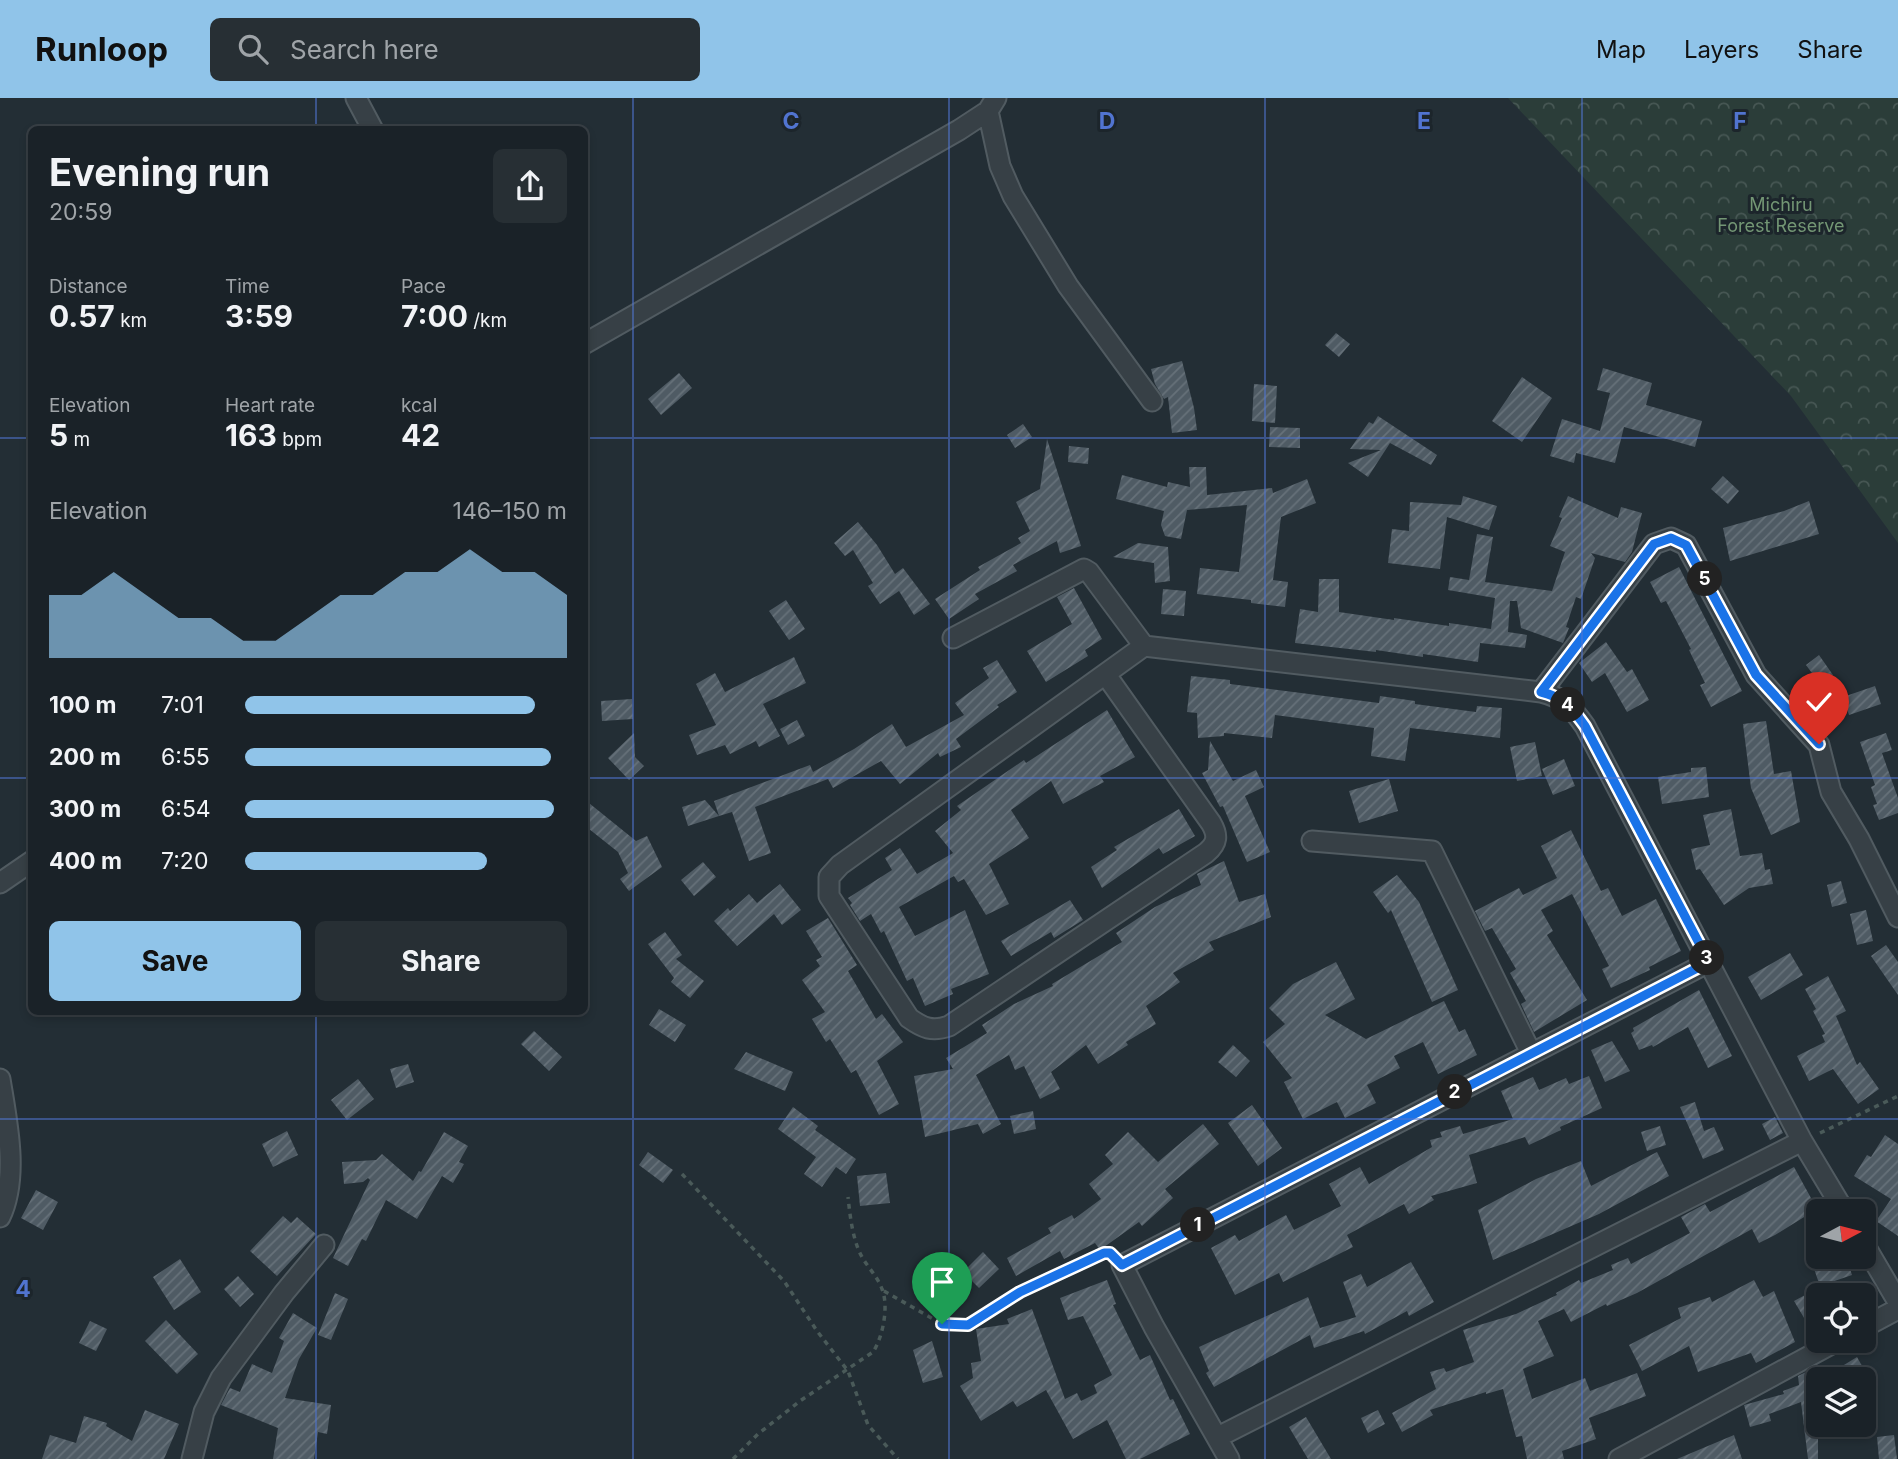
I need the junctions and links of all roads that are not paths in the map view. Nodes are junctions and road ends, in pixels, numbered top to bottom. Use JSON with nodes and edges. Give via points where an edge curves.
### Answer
{"nodes":[{"id":1,"x":356,"y":98,"type":"edge"},
{"id":2,"x":992,"y":105,"type":"edge"},
{"id":3,"x":371,"y":126,"type":"edge"},
{"id":4,"x":588,"y":342,"type":"edge"},
{"id":5,"x":1152,"y":401,"type":"dead end"},
{"id":6,"x":953,"y":638,"type":"dead end"},
{"id":7,"x":1144,"y":646,"type":"junction"},
{"id":8,"x":1106,"y":675,"type":"junction"},
{"id":9,"x":1541,"y":692,"type":"junction"},
{"id":10,"x":1312,"y":841,"type":"dead end"},
{"id":11,"x":28,"y":864,"type":"edge"},
{"id":12,"x":0,"y":883,"type":"edge"},
{"id":13,"x":1898,"y":917,"type":"edge"},
{"id":14,"x":1709,"y":962,"type":"junction"},
{"id":15,"x":1531,"y":1053,"type":"junction"},
{"id":16,"x":0,"y":1079,"type":"edge"},
{"id":17,"x":1802,"y":1141,"type":"junction"},
{"id":18,"x":1837,"y":1199,"type":"edge"},
{"id":19,"x":0,"y":1217,"type":"edge"},
{"id":20,"x":324,"y":1245,"type":"dead end"},
{"id":21,"x":1876,"y":1264,"type":"edge"},
{"id":22,"x":1898,"y":1301,"type":"edge"},
{"id":23,"x":1898,"y":1309,"type":"edge"},
{"id":24,"x":1876,"y":1321,"type":"edge"},
{"id":25,"x":1815,"y":1353,"type":"edge"},
{"id":26,"x":1219,"y":1437,"type":"junction"},
{"id":27,"x":192,"y":1459,"type":"edge"},
{"id":28,"x":1230,"y":1459,"type":"edge"},
{"id":29,"x":1619,"y":1459,"type":"edge"}],
"edges":[{"from":1,"to":3,"type":"street"},
{"from":2,"to":4,"type":"street"},
{"from":2,"to":5,"type":"street","via":[[1000,166],[1013,196],[1069,286]]},
{"from":6,"to":7,"type":"street","via":[[1084,569]]},
{"from":7,"to":8,"type":"street"},
{"from":7,"to":9,"type":"street"},
{"from":8,"to":8,"type":"street","via":[[829,877],[829,896],[909,1018],[921,1026],[930,1030],[949,1026],[1215,844],[1217,834],[1211,822]]},
{"from":9,"to":13,"type":"street","via":[[1654,544],[1671,538],[1686,545],[1756,675],[1819,744],[1831,792]]},
{"from":9,"to":14,"type":"street","via":[[1571,706],[1585,726]]},
{"from":10,"to":15,"type":"street","via":[[1432,851]]},
{"from":11,"to":12,"type":"street"},
{"from":14,"to":15,"type":"street"},
{"from":14,"to":17,"type":"street"},
{"from":15,"to":26,"type":"street","via":[[1122,1265]]},
{"from":16,"to":19,"type":"street","via":[[10,1167],[6,1205]]},
{"from":17,"to":18,"type":"street"},
{"from":17,"to":26,"type":"street"},
{"from":20,"to":27,"type":"street","via":[[221,1378],[204,1412]]},
{"from":21,"to":22,"type":"street"},
{"from":23,"to":24,"type":"street"},
{"from":25,"to":29,"type":"street"},
{"from":26,"to":28,"type":"street"}]}
